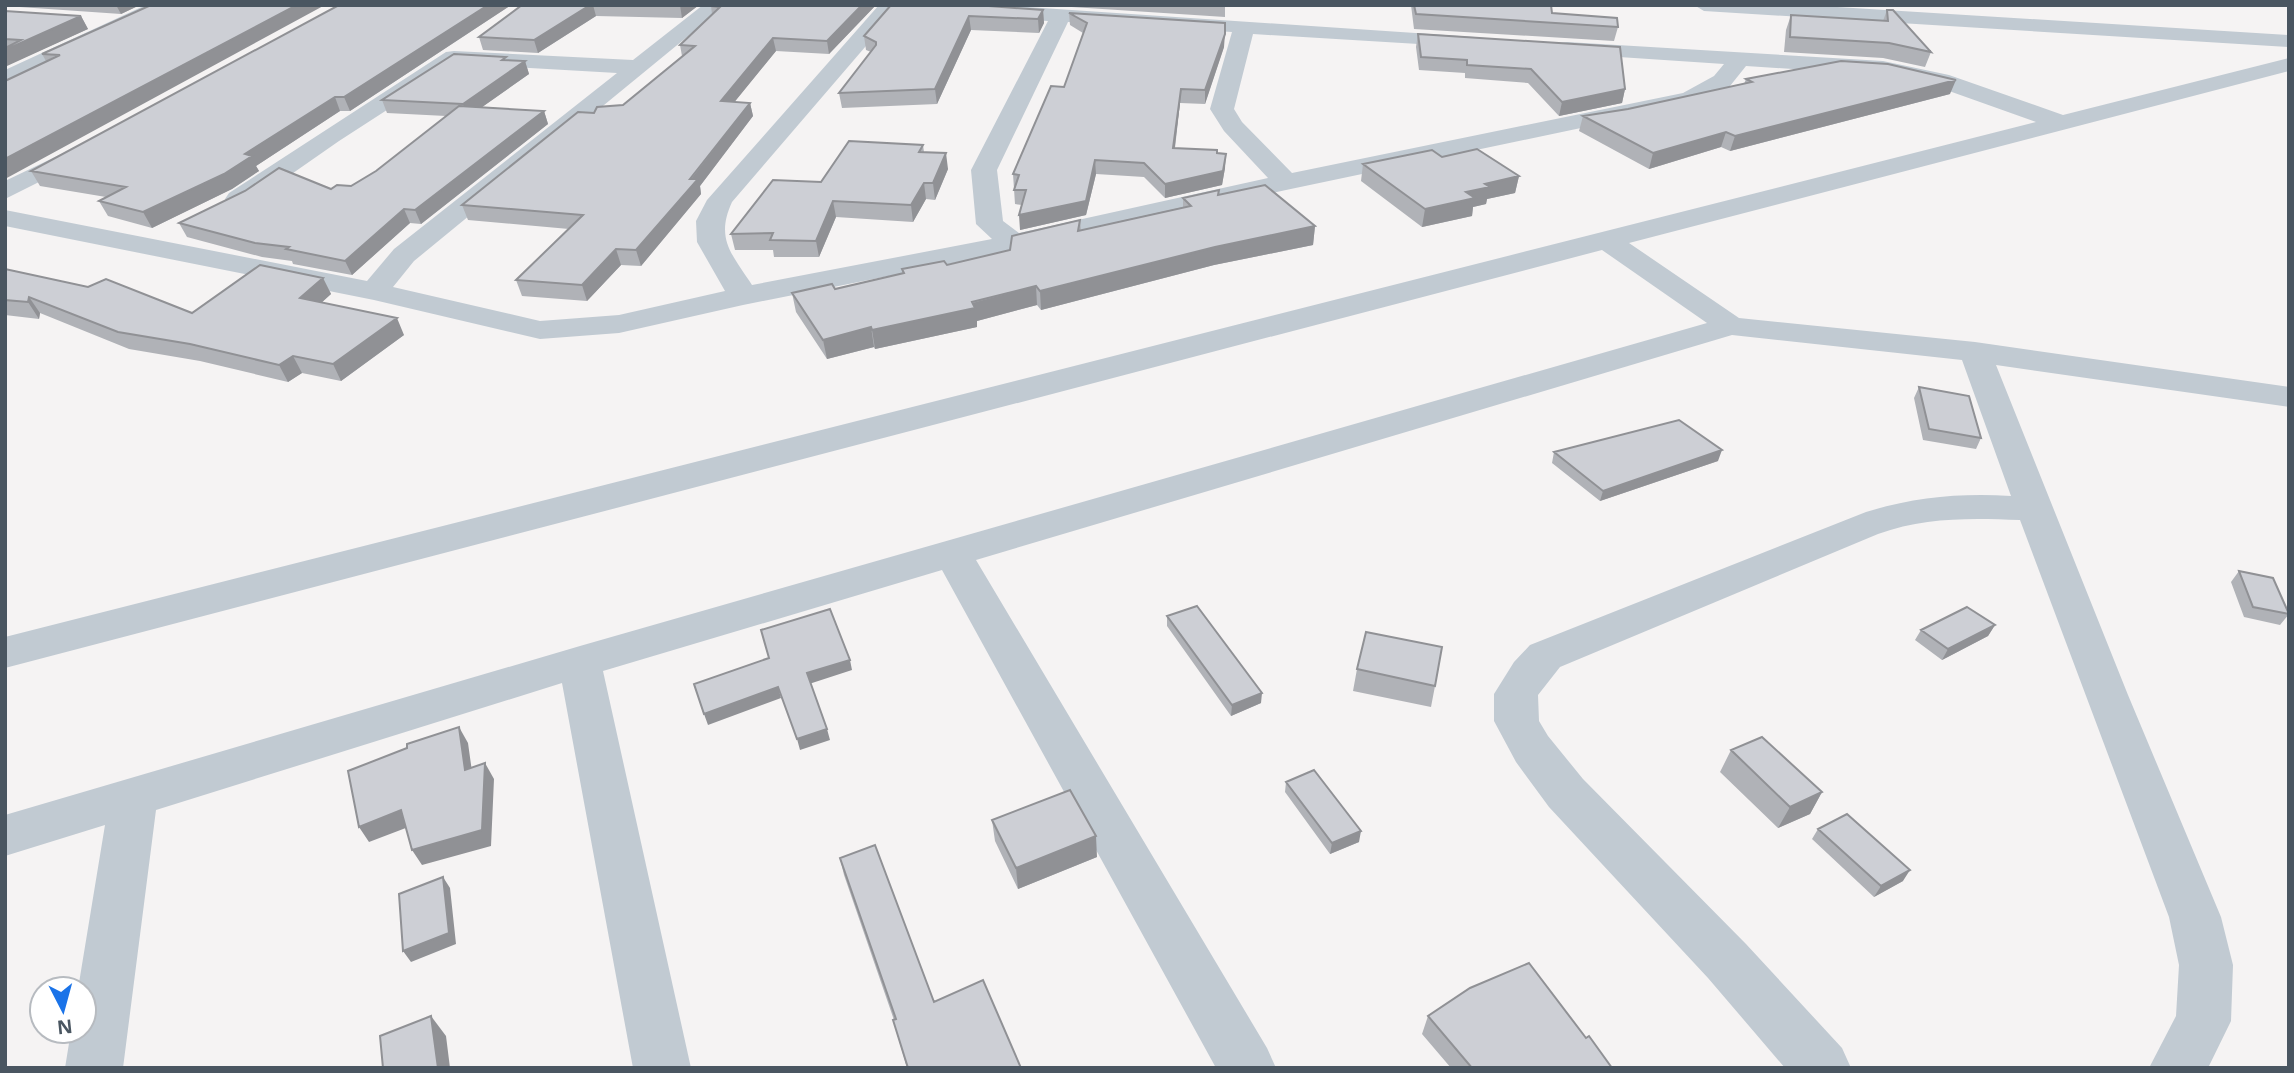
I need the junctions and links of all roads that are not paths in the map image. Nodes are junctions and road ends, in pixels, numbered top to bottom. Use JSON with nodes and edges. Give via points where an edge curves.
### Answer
{"nodes":[{"id":1,"x":163,"y":5,"type":"edge"},
{"id":2,"x":716,"y":5,"type":"edge"},
{"id":3,"x":890,"y":5,"type":"edge"},
{"id":4,"x":897,"y":5,"type":"edge"},
{"id":5,"x":1704,"y":5,"type":"edge"},
{"id":6,"x":1061,"y":15,"type":"junction"},
{"id":7,"x":86,"y":20,"type":"dead end"},
{"id":8,"x":125,"y":23,"type":"junction"},
{"id":9,"x":1244,"y":27,"type":"junction"},
{"id":10,"x":486,"y":35,"type":"edge"},
{"id":11,"x":2289,"y":41,"type":"edge"},
{"id":12,"x":1490,"y":42,"type":"edge"},
{"id":13,"x":1542,"y":46,"type":"edge"},
{"id":14,"x":454,"y":57,"type":"junction"},
{"id":15,"x":1740,"y":59,"type":"junction"},
{"id":16,"x":2289,"y":64,"type":"edge"},
{"id":17,"x":636,"y":67,"type":"junction"},
{"id":18,"x":5,"y":78,"type":"edge"},
{"id":19,"x":2060,"y":122,"type":"junction"},
{"id":20,"x":94,"y":144,"type":"edge"},
{"id":21,"x":1286,"y":182,"type":"junction"},
{"id":22,"x":5,"y":191,"type":"edge"},
{"id":23,"x":214,"y":212,"type":"edge"},
{"id":24,"x":5,"y":218,"type":"edge"},
{"id":25,"x":183,"y":227,"type":"edge"},
{"id":26,"x":1604,"y":239,"type":"junction"},
{"id":27,"x":1014,"y":243,"type":"junction"},
{"id":28,"x":142,"y":246,"type":"junction"},
{"id":29,"x":374,"y":291,"type":"junction"},
{"id":30,"x":743,"y":296,"type":"junction"},
{"id":31,"x":1731,"y":326,"type":"junction"},
{"id":32,"x":1975,"y":352,"type":"junction"},
{"id":33,"x":2289,"y":397,"type":"edge"},
{"id":34,"x":2034,"y":509,"type":"junction"},
{"id":35,"x":953,"y":555,"type":"junction"},
{"id":36,"x":5,"y":653,"type":"edge"},
{"id":37,"x":580,"y":662,"type":"junction"},
{"id":38,"x":134,"y":797,"type":"junction"},
{"id":39,"x":5,"y":836,"type":"edge"},
{"id":40,"x":94,"y":1068,"type":"edge"},
{"id":41,"x":662,"y":1068,"type":"edge"},
{"id":42,"x":1247,"y":1068,"type":"edge"},
{"id":43,"x":1822,"y":1068,"type":"edge"},
{"id":44,"x":2178,"y":1068,"type":"edge"}],
"edges":[{"from":1,"to":8,"type":"street"},
{"from":2,"to":17,"type":"street"},
{"from":3,"to":30,"type":"street","via":[[739,176],[715,210],[710,221],[711,242]]},
{"from":4,"to":6,"type":"street"},
{"from":5,"to":11,"type":"street"},
{"from":6,"to":9,"type":"street"},
{"from":6,"to":27,"type":"street","via":[[984,170],[990,224]]},
{"from":7,"to":8,"type":"street"},
{"from":8,"to":18,"type":"street"},
{"from":9,"to":12,"type":"street"},
{"from":9,"to":21,"type":"street","via":[[1222,109],[1232,126]]},
{"from":10,"to":14,"type":"street"},
{"from":13,"to":15,"type":"street"},
{"from":14,"to":17,"type":"street"},
{"from":14,"to":23,"type":"street"},
{"from":15,"to":19,"type":"street","via":[[1911,73]]},
{"from":15,"to":21,"type":"street","via":[[1722,81],[1690,98]]},
{"from":16,"to":19,"type":"street"},
{"from":17,"to":29,"type":"street","via":[[404,255]]},
{"from":19,"to":26,"type":"street"},
{"from":20,"to":22,"type":"street"},
{"from":21,"to":27,"type":"street"},
{"from":24,"to":28,"type":"street"},
{"from":25,"to":28,"type":"street"},
{"from":26,"to":31,"type":"street"},
{"from":26,"to":36,"type":"street"},
{"from":27,"to":30,"type":"street"},
{"from":28,"to":29,"type":"street"},
{"from":29,"to":30,"type":"street","via":[[540,330],[619,324]]},
{"from":31,"to":32,"type":"street"},
{"from":31,"to":35,"type":"street"},
{"from":32,"to":33,"type":"street"},
{"from":32,"to":34,"type":"street"},
{"from":34,"to":43,"type":"street","via":[[1943,507],[1897,514],[1858,527],[1545,656],[1516,694],[1517,721],[1531,749],[1566,793]]},
{"from":34,"to":44,"type":"street","via":[[2195,916],[2206,965],[2203,1021]]},
{"from":35,"to":37,"type":"street"},
{"from":35,"to":42,"type":"street"},
{"from":37,"to":38,"type":"street"},
{"from":37,"to":41,"type":"street"},
{"from":38,"to":39,"type":"street"},
{"from":38,"to":40,"type":"street"}]}
